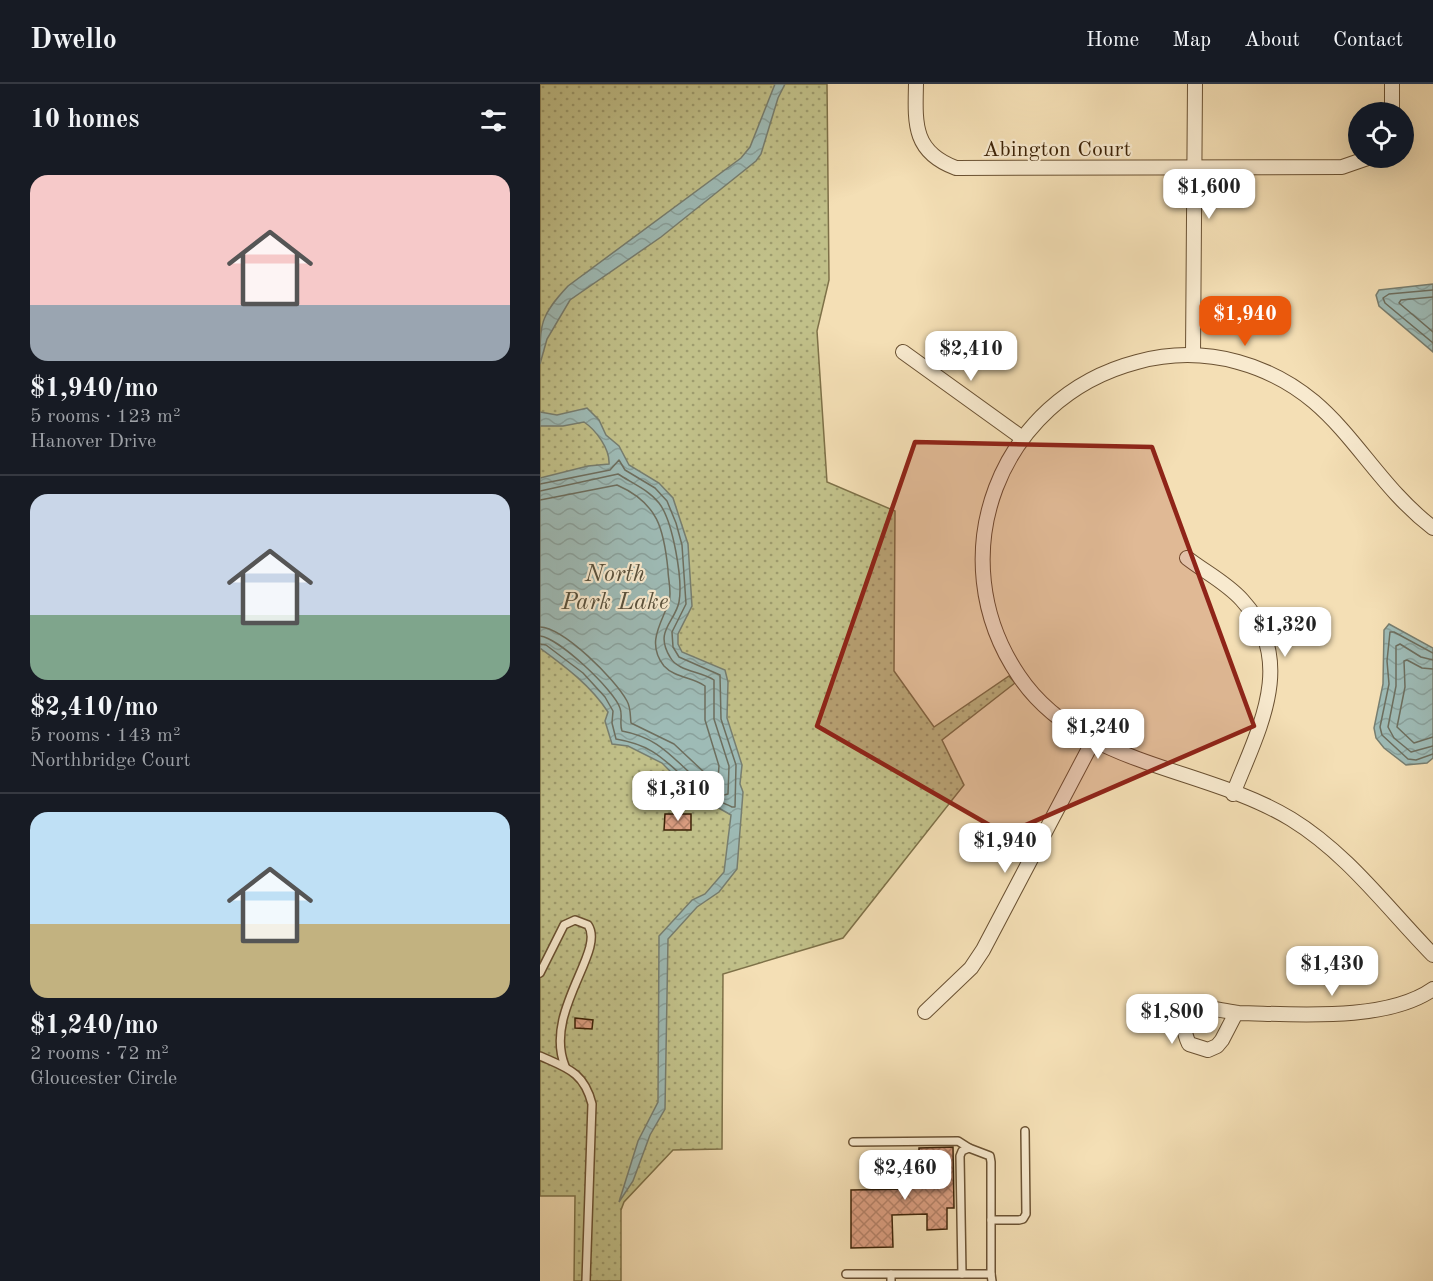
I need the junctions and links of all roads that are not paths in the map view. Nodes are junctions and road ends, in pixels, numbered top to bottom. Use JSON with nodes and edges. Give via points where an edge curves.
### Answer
{"nodes":[{"id":1,"x":916,"y":84,"type":"edge"},
{"id":2,"x":1194,"y":84,"type":"edge"},
{"id":3,"x":1392,"y":84,"type":"edge"},
{"id":4,"x":1392,"y":102,"type":"edge"},
{"id":5,"x":1348,"y":165,"type":"edge"},
{"id":6,"x":1194,"y":168,"type":"junction"},
{"id":7,"x":903,"y":352,"type":"dead end"},
{"id":8,"x":1193,"y":355,"type":"junction"},
{"id":9,"x":1021,"y":437,"type":"junction"},
{"id":10,"x":1433,"y":528,"type":"edge"},
{"id":11,"x":1186,"y":558,"type":"dead end"},
{"id":12,"x":1093,"y":741,"type":"junction"},
{"id":13,"x":1233,"y":794,"type":"junction"},
{"id":14,"x":1433,"y":955,"type":"edge"},
{"id":15,"x":540,"y":973,"type":"edge"},
{"id":16,"x":1433,"y":989,"type":"edge"},
{"id":17,"x":925,"y":1012,"type":"dead end"},
{"id":18,"x":1236,"y":1012,"type":"dead end"},
{"id":19,"x":540,"y":1056,"type":"edge"},
{"id":20,"x":565,"y":1066,"type":"junction"},
{"id":21,"x":1025,"y":1131,"type":"dead end"},
{"id":22,"x":853,"y":1142,"type":"dead end"},
{"id":23,"x":969,"y":1148,"type":"junction"},
{"id":24,"x":991,"y":1220,"type":"junction"},
{"id":25,"x":846,"y":1274,"type":"dead end"},
{"id":26,"x":962,"y":1274,"type":"junction"},
{"id":27,"x":992,"y":1277,"type":"edge"},
{"id":28,"x":891,"y":1278,"type":"edge"},
{"id":29,"x":586,"y":1281,"type":"edge"}],
"edges":[{"from":1,"to":6,"type":"street","name":"Abington Court","via":[[918,133],[933,156],[956,168]]},
{"from":2,"to":6,"type":"street"},
{"from":3,"to":4,"type":"street"},
{"from":5,"to":6,"type":"street","name":"Abington Court"},
{"from":6,"to":8,"type":"street"},
{"from":7,"to":9,"type":"street"},
{"from":8,"to":9,"type":"street","via":[[1148,359],[1101,374],[1058,400]]},
{"from":8,"to":10,"type":"street","via":[[1238,362],[1304,392],[1339,424],[1408,506]]},
{"from":9,"to":12,"type":"street","via":[[997,482],[984,531],[988,605],[1004,651],[1032,694]]},
{"from":11,"to":13,"type":"street","via":[[1243,601],[1259,625],[1268,653],[1269,700]]},
{"from":12,"to":13,"type":"street"},
{"from":12,"to":17,"type":"street","via":[[983,950],[971,968]]},
{"from":13,"to":14,"type":"street","via":[[1287,817],[1330,847]]},
{"from":15,"to":20,"type":"lane","via":[[564,925],[575,920],[588,925],[591,949],[567,999],[560,1028]]},
{"from":16,"to":18,"type":"street","via":[[1401,1005],[1366,1012]]},
{"from":19,"to":20,"type":"lane"},
{"from":20,"to":29,"type":"lane","via":[[582,1081],[592,1104]]},
{"from":21,"to":24,"type":"lane","via":[[1026,1214],[1019,1220]]},
{"from":22,"to":23,"type":"lane","via":[[958,1141]]},
{"from":23,"to":24,"type":"lane","via":[[990,1156]]},
{"from":23,"to":26,"type":"lane","via":[[960,1156]]},
{"from":24,"to":27,"type":"lane"},
{"from":25,"to":28,"type":"lane"},
{"from":26,"to":27,"type":"lane"},
{"from":26,"to":28,"type":"lane"}]}
